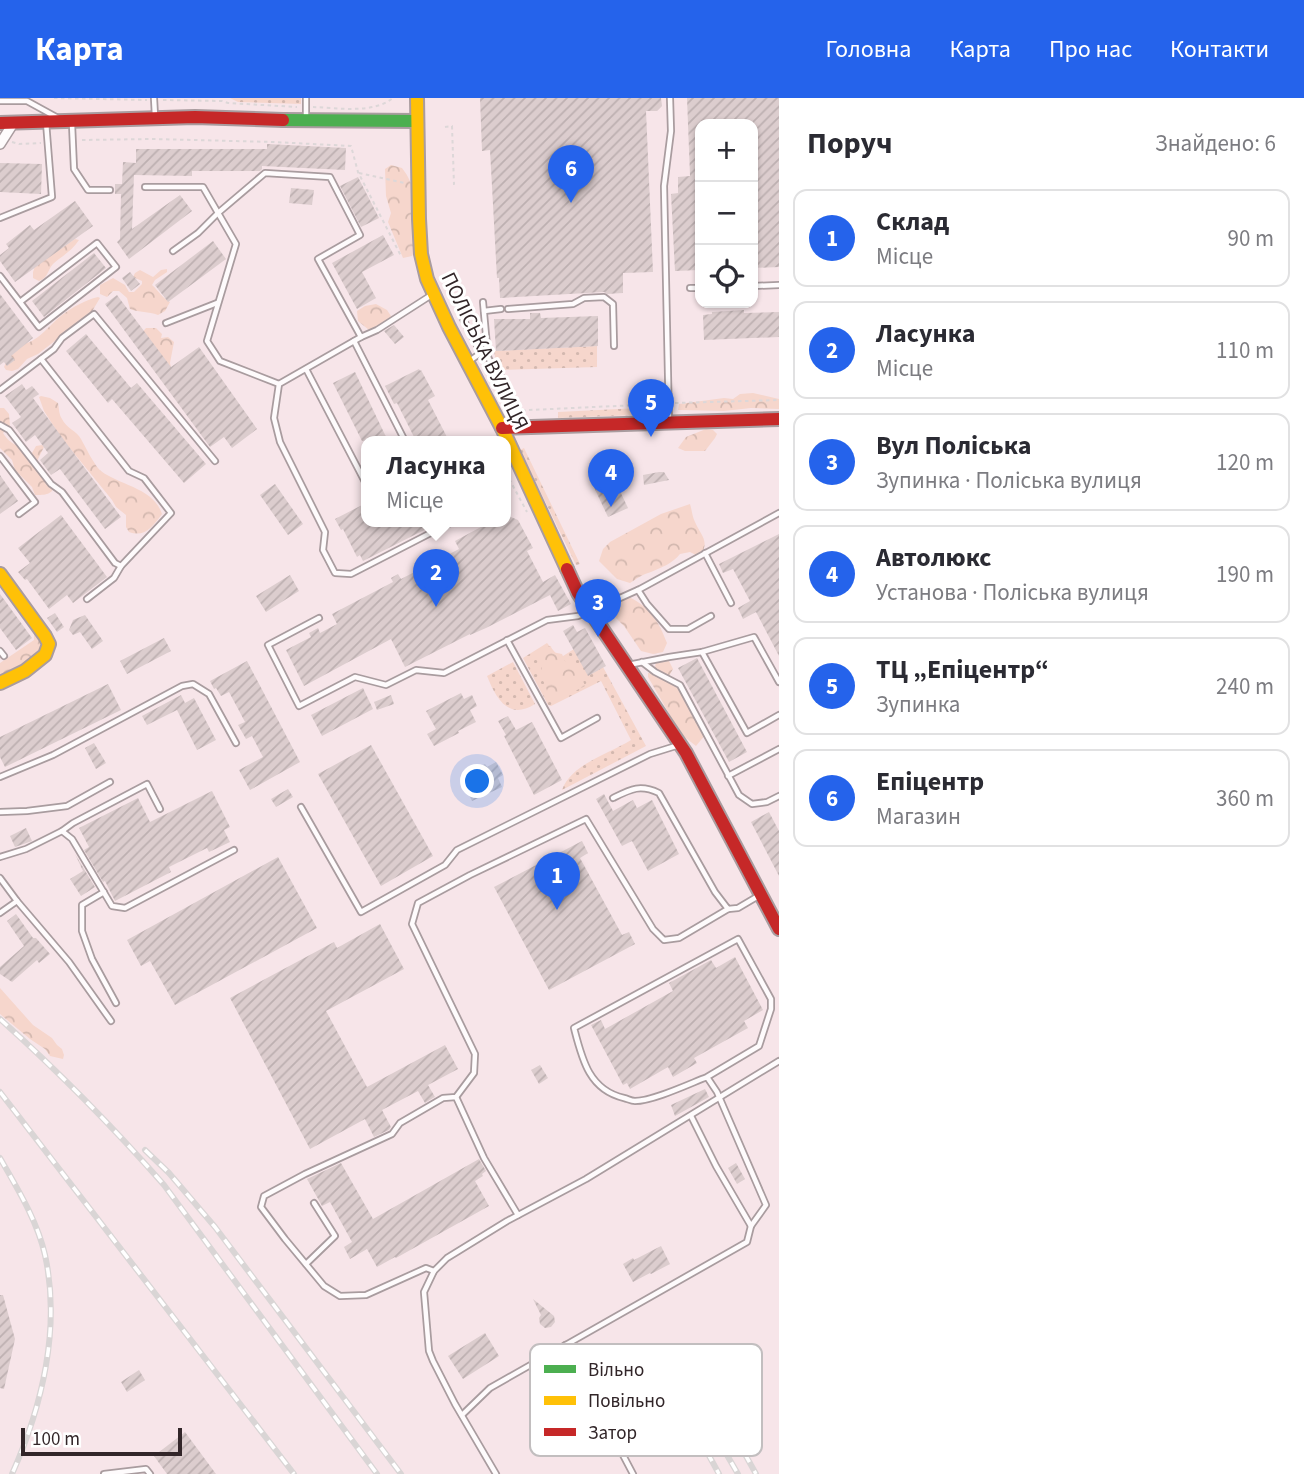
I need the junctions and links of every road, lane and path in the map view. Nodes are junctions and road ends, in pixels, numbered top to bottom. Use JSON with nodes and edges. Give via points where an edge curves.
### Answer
{"nodes":[{"id":1,"x":54,"y":98,"type":"edge"},
{"id":2,"x":306,"y":98,"type":"edge"},
{"id":3,"x":393,"y":98,"type":"edge"},
{"id":4,"x":417,"y":98,"type":"edge"},
{"id":5,"x":670,"y":98,"type":"edge"},
{"id":6,"x":154,"y":99,"type":"edge"},
{"id":7,"x":0,"y":101,"type":"edge"},
{"id":8,"x":306,"y":107,"type":"junction"},
{"id":9,"x":155,"y":117,"type":"junction"},
{"id":10,"x":67,"y":120,"type":"junction"},
{"id":11,"x":306,"y":121,"type":"junction"},
{"id":12,"x":417,"y":121,"type":"junction"},
{"id":13,"x":14,"y":122,"type":"junction"},
{"id":14,"x":46,"y":122,"type":"junction"},
{"id":15,"x":0,"y":123,"type":"edge"},
{"id":16,"x":444,"y":127,"type":"dead end"},
{"id":17,"x":72,"y":140,"type":"junction"},
{"id":18,"x":1,"y":141,"type":"edge"},
{"id":19,"x":48,"y":143,"type":"junction"},
{"id":20,"x":358,"y":172,"type":"junction"},
{"id":21,"x":405,"y":183,"type":"dead end"},
{"id":22,"x":453,"y":184,"type":"dead end"},
{"id":23,"x":145,"y":187,"type":"dead end"},
{"id":24,"x":110,"y":190,"type":"dead end"},
{"id":25,"x":218,"y":213,"type":"junction"},
{"id":26,"x":0,"y":218,"type":"edge"},
{"id":27,"x":173,"y":251,"type":"dead end"},
{"id":28,"x":401,"y":256,"type":"dead end"},
{"id":29,"x":0,"y":276,"type":"edge"},
{"id":30,"x":779,"y":285,"type":"edge"},
{"id":31,"x":758,"y":286,"type":"edge"},
{"id":32,"x":690,"y":288,"type":"dead end"},
{"id":33,"x":695,"y":288,"type":"edge"},
{"id":34,"x":434,"y":293,"type":"junction"},
{"id":35,"x":20,"y":302,"type":"junction"},
{"id":36,"x":483,"y":302,"type":"dead end"},
{"id":37,"x":218,"y":303,"type":"junction"},
{"id":38,"x":501,"y":309,"type":"dead end"},
{"id":39,"x":508,"y":309,"type":"dead end"},
{"id":40,"x":484,"y":311,"type":"junction"},
{"id":41,"x":463,"y":319,"type":"dead end"},
{"id":42,"x":166,"y":323,"type":"dead end"},
{"id":43,"x":361,"y":337,"type":"junction"},
{"id":44,"x":354,"y":341,"type":"junction"},
{"id":45,"x":614,"y":346,"type":"dead end"},
{"id":46,"x":483,"y":352,"type":"junction"},
{"id":47,"x":41,"y":359,"type":"junction"},
{"id":48,"x":467,"y":362,"type":"junction"},
{"id":49,"x":306,"y":369,"type":"junction"},
{"id":50,"x":505,"y":381,"type":"dead end"},
{"id":51,"x":279,"y":384,"type":"junction"},
{"id":52,"x":0,"y":390,"type":"edge"},
{"id":53,"x":779,"y":400,"type":"edge"},
{"id":54,"x":669,"y":403,"type":"junction"},
{"id":55,"x":504,"y":408,"type":"dead end"},
{"id":56,"x":779,"y":419,"type":"edge"},
{"id":57,"x":669,"y":423,"type":"junction"},
{"id":58,"x":0,"y":425,"type":"edge"},
{"id":59,"x":502,"y":428,"type":"junction"},
{"id":60,"x":402,"y":436,"type":"edge"},
{"id":61,"x":506,"y":436,"type":"edge"},
{"id":62,"x":511,"y":447,"type":"edge"},
{"id":63,"x":0,"y":456,"type":"edge"},
{"id":64,"x":215,"y":461,"type":"dead end"},
{"id":65,"x":361,"y":474,"type":"edge"},
{"id":66,"x":779,"y":513,"type":"edge"},
{"id":67,"x":19,"y":514,"type":"dead end"},
{"id":68,"x":442,"y":527,"type":"edge"},
{"id":69,"x":705,"y":553,"type":"junction"},
{"id":70,"x":121,"y":566,"type":"junction"},
{"id":71,"x":0,"y":574,"type":"edge"},
{"id":72,"x":4,"y":589,"type":"edge"},
{"id":73,"x":638,"y":590,"type":"junction"},
{"id":74,"x":87,"y":599,"type":"dead end"},
{"id":75,"x":732,"y":603,"type":"dead end"},
{"id":76,"x":591,"y":611,"type":"junction"},
{"id":77,"x":711,"y":616,"type":"dead end"},
{"id":78,"x":319,"y":618,"type":"dead end"},
{"id":79,"x":507,"y":640,"type":"junction"},
{"id":80,"x":702,"y":652,"type":"junction"},
{"id":81,"x":642,"y":662,"type":"junction"},
{"id":82,"x":627,"y":665,"type":"junction"},
{"id":83,"x":779,"y":681,"type":"edge"},
{"id":84,"x":0,"y":683,"type":"edge"},
{"id":85,"x":779,"y":715,"type":"edge"},
{"id":86,"x":597,"y":718,"type":"dead end"},
{"id":87,"x":236,"y":743,"type":"dead end"},
{"id":88,"x":680,"y":745,"type":"junction"},
{"id":89,"x":779,"y":749,"type":"edge"},
{"id":90,"x":728,"y":776,"type":"junction"},
{"id":91,"x":0,"y":777,"type":"edge"},
{"id":92,"x":110,"y":782,"type":"dead end"},
{"id":93,"x":613,"y":798,"type":"dead end"},
{"id":94,"x":778,"y":798,"type":"edge"},
{"id":95,"x":301,"y":807,"type":"dead end"},
{"id":96,"x":160,"y":809,"type":"dead end"},
{"id":97,"x":0,"y":812,"type":"edge"},
{"id":98,"x":62,"y":831,"type":"junction"},
{"id":99,"x":234,"y":849,"type":"dead end"},
{"id":100,"x":0,"y":857,"type":"edge"},
{"id":101,"x":0,"y":878,"type":"edge"},
{"id":102,"x":104,"y":892,"type":"junction"},
{"id":103,"x":761,"y":895,"type":"junction"},
{"id":104,"x":17,"y":901,"type":"junction"},
{"id":105,"x":727,"y":909,"type":"junction"},
{"id":106,"x":0,"y":913,"type":"edge"},
{"id":107,"x":779,"y":929,"type":"edge"},
{"id":108,"x":116,"y":1003,"type":"dead end"},
{"id":109,"x":111,"y":1021,"type":"dead end"},
{"id":110,"x":779,"y":1061,"type":"edge"},
{"id":111,"x":707,"y":1077,"type":"junction"},
{"id":112,"x":456,"y":1097,"type":"junction"},
{"id":113,"x":719,"y":1099,"type":"junction"},
{"id":114,"x":691,"y":1116,"type":"junction"},
{"id":115,"x":314,"y":1203,"type":"dead end"},
{"id":116,"x":518,"y":1215,"type":"junction"},
{"id":117,"x":751,"y":1226,"type":"junction"},
{"id":118,"x":306,"y":1264,"type":"junction"},
{"id":119,"x":434,"y":1271,"type":"junction"},
{"id":120,"x":567,"y":1344,"type":"edge"},
{"id":121,"x":530,"y":1365,"type":"edge"},
{"id":122,"x":462,"y":1415,"type":"junction"},
{"id":123,"x":624,"y":1456,"type":"edge"},
{"id":124,"x":104,"y":1474,"type":"edge"},
{"id":125,"x":150,"y":1474,"type":"edge"},
{"id":126,"x":496,"y":1474,"type":"edge"},
{"id":127,"x":633,"y":1474,"type":"edge"}],
"edges":[{"from":1,"to":6,"type":"path"},
{"from":2,"to":8,"type":"lane"},
{"from":3,"to":8,"type":"path","via":[[372,108]]},
{"from":4,"to":12,"type":"street","name":"ПОЛІСЬКА ВУЛИЦЯ"},
{"from":5,"to":54,"type":"lane","via":[[664,186]]},
{"from":6,"to":8,"type":"path"},
{"from":6,"to":9,"type":"lane"},
{"from":7,"to":10,"type":"lane","via":[[27,101]]},
{"from":8,"to":11,"type":"lane"},
{"from":9,"to":10,"type":"street"},
{"from":9,"to":11,"type":"street"},
{"from":10,"to":14,"type":"street"},
{"from":10,"to":17,"type":"lane"},
{"from":11,"to":12,"type":"street"},
{"from":12,"to":34,"type":"street","name":"ПОЛІСЬКА ВУЛИЦЯ","via":[[421,254]]},
{"from":13,"to":14,"type":"street"},
{"from":13,"to":15,"type":"street"},
{"from":13,"to":18,"type":"street"},
{"from":14,"to":19,"type":"lane"},
{"from":16,"to":22,"type":"path","via":[[452,126]]},
{"from":17,"to":20,"type":"path","via":[[351,146]]},
{"from":17,"to":24,"type":"lane","via":[[74,169],[88,190]]},
{"from":18,"to":19,"type":"path"},
{"from":19,"to":26,"type":"lane","via":[[52,197]]},
{"from":20,"to":21,"type":"path"},
{"from":20,"to":28,"type":"path"},
{"from":23,"to":25,"type":"lane","via":[[204,187]]},
{"from":25,"to":27,"type":"lane"},
{"from":25,"to":37,"type":"lane","via":[[236,244]]},
{"from":25,"to":43,"type":"lane","via":[[265,173],[330,177],[360,235],[318,259]]},
{"from":29,"to":35,"type":"lane"},
{"from":30,"to":31,"type":"lane"},
{"from":32,"to":33,"type":"lane"},
{"from":34,"to":43,"type":"lane"},
{"from":34,"to":48,"type":"street","name":"ПОЛІСЬКА ВУЛИЦЯ"},
{"from":35,"to":35,"type":"lane","via":[[39,327],[116,267],[97,243]]},
{"from":36,"to":40,"type":"lane"},
{"from":37,"to":42,"type":"lane"},
{"from":37,"to":51,"type":"lane","via":[[207,341],[220,361]]},
{"from":38,"to":40,"type":"lane"},
{"from":39,"to":45,"type":"lane","via":[[604,298],[613,304]]},
{"from":40,"to":46,"type":"lane","via":[[488,341]]},
{"from":41,"to":46,"type":"lane"},
{"from":43,"to":44,"type":"lane"},
{"from":44,"to":49,"type":"lane"},
{"from":44,"to":60,"type":"lane"},
{"from":46,"to":48,"type":"lane"},
{"from":46,"to":50,"type":"lane"},
{"from":47,"to":52,"type":"lane"},
{"from":47,"to":64,"type":"lane","via":[[94,314]]},
{"from":47,"to":70,"type":"lane","via":[[129,471],[144,478],[171,513]]},
{"from":48,"to":59,"type":"street","name":"ПОЛІСЬКА ВУЛИЦЯ"},
{"from":49,"to":51,"type":"lane"},
{"from":49,"to":65,"type":"lane"},
{"from":51,"to":68,"type":"lane","via":[[274,418],[280,442],[324,532],[323,550],[335,573],[351,574]]},
{"from":53,"to":54,"type":"path"},
{"from":54,"to":55,"type":"path","via":[[509,412]]},
{"from":54,"to":57,"type":"lane"},
{"from":56,"to":57,"type":"street"},
{"from":57,"to":59,"type":"street"},
{"from":58,"to":70,"type":"lane","via":[[9,430]]},
{"from":59,"to":61,"type":"street","name":"ПОЛІСЬКА ВУЛИЦЯ"},
{"from":62,"to":76,"type":"street","name":"ПОЛІСЬКА ВУЛИЦЯ"},
{"from":63,"to":67,"type":"lane","via":[[35,502]]},
{"from":66,"to":69,"type":"lane"},
{"from":69,"to":73,"type":"lane"},
{"from":69,"to":75,"type":"lane"},
{"from":70,"to":74,"type":"lane","via":[[114,578]]},
{"from":71,"to":72,"type":"street"},
{"from":72,"to":84,"type":"street","via":[[49,644],[45,655],[25,671]]},
{"from":73,"to":76,"type":"lane"},
{"from":73,"to":77,"type":"lane","via":[[669,629],[688,629]]},
{"from":76,"to":79,"type":"lane","via":[[547,620]]},
{"from":76,"to":82,"type":"street","name":"ПОЛІСЬКА ВУЛИЦЯ"},
{"from":78,"to":79,"type":"lane","via":[[268,645],[299,706],[355,677],[386,685],[416,670],[444,673]]},
{"from":79,"to":86,"type":"lane","via":[[561,738]]},
{"from":80,"to":81,"type":"lane"},
{"from":80,"to":83,"type":"lane","via":[[754,637]]},
{"from":80,"to":85,"type":"lane","via":[[747,733]]},
{"from":81,"to":82,"type":"lane"},
{"from":81,"to":90,"type":"lane","via":[[680,685]]},
{"from":82,"to":88,"type":"street","name":"ПОЛІСЬКА ВУЛИЦЯ"},
{"from":87,"to":91,"type":"lane","via":[[209,694],[193,684]]},
{"from":88,"to":95,"type":"lane","via":[[650,754],[457,850],[445,865],[361,912]]},
{"from":88,"to":103,"type":"street","name":"ПОЛІСЬКА ВУЛИЦЯ"},
{"from":89,"to":90,"type":"lane"},
{"from":90,"to":94,"type":"lane","via":[[752,804]]},
{"from":92,"to":97,"type":"lane","via":[[67,806]]},
{"from":93,"to":105,"type":"lane","via":[[631,789],[659,793]]},
{"from":96,"to":98,"type":"lane","via":[[147,784]]},
{"from":98,"to":100,"type":"lane"},
{"from":98,"to":102,"type":"lane","via":[[72,839]]},
{"from":99,"to":102,"type":"lane","via":[[125,908],[112,906]]},
{"from":101,"to":104,"type":"lane"},
{"from":102,"to":108,"type":"lane","via":[[82,905],[82,931]]},
{"from":103,"to":105,"type":"lane"},
{"from":103,"to":107,"type":"street","name":"ПОЛІСЬКА ВУЛИЦЯ"},
{"from":104,"to":106,"type":"lane"},
{"from":104,"to":109,"type":"lane"},
{"from":105,"to":112,"type":"lane","via":[[679,938],[664,940],[586,819],[418,903],[412,924],[475,1054],[474,1073]]},
{"from":110,"to":113,"type":"lane"},
{"from":111,"to":111,"type":"lane","via":[[759,1046],[771,1009],[771,999],[738,939],[574,1028],[594,1082],[614,1096],[635,1101]]},
{"from":111,"to":113,"type":"lane"},
{"from":112,"to":116,"type":"lane","via":[[484,1158]]},
{"from":112,"to":118,"type":"lane","via":[[443,1098],[400,1123],[391,1134],[264,1196],[261,1207]]},
{"from":113,"to":114,"type":"lane"},
{"from":113,"to":117,"type":"lane","via":[[766,1205]]},
{"from":114,"to":116,"type":"lane"},
{"from":114,"to":117,"type":"lane"},
{"from":115,"to":118,"type":"lane","via":[[334,1236]]},
{"from":116,"to":119,"type":"lane","via":[[447,1258]]},
{"from":117,"to":120,"type":"lane","via":[[747,1242]]},
{"from":118,"to":119,"type":"lane","via":[[324,1286],[340,1296],[366,1295],[426,1268]]},
{"from":119,"to":122,"type":"lane","via":[[424,1293],[429,1350]]},
{"from":121,"to":122,"type":"lane","via":[[490,1388]]},
{"from":122,"to":126,"type":"lane"},
{"from":123,"to":127,"type":"lane"},
{"from":124,"to":125,"type":"lane","via":[[146,1469]]}]}
